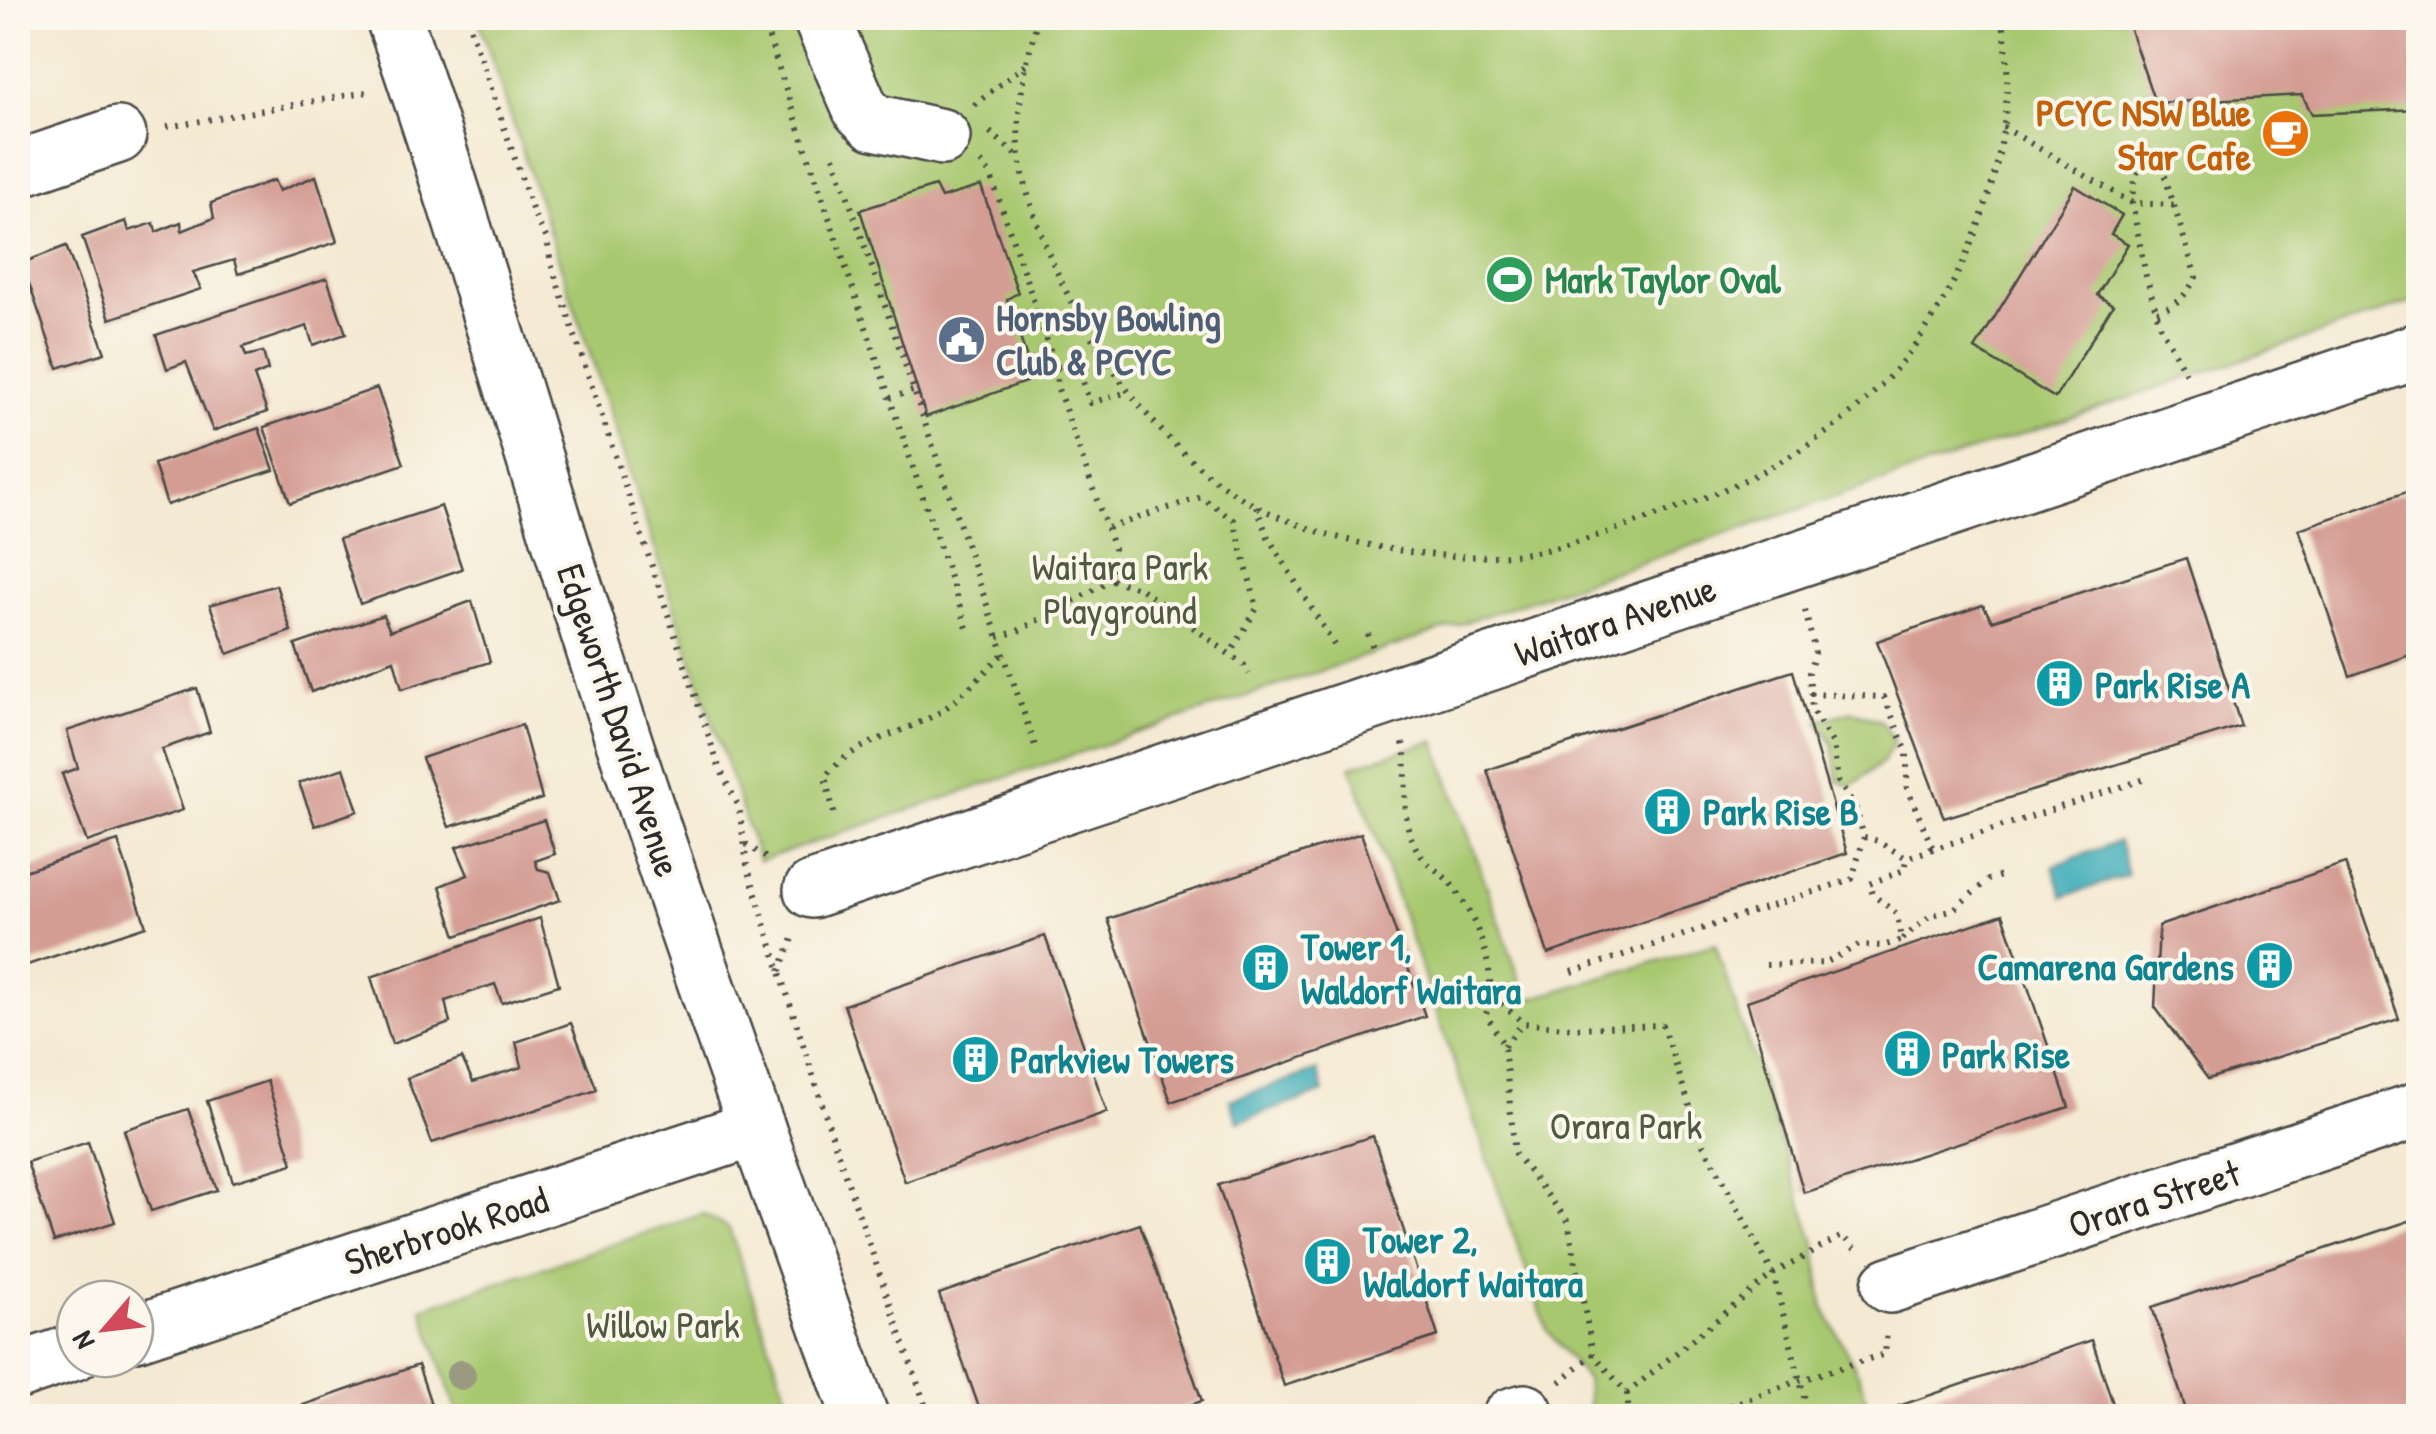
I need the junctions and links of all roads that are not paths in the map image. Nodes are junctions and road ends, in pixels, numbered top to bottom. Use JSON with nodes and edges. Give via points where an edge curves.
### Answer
{"nodes":[{"id":1,"x":394,"y":18,"type":"edge"},
{"id":2,"x":821,"y":18,"type":"edge"},
{"id":3,"x":118,"y":135,"type":"road end"},
{"id":4,"x":942,"y":137,"type":"road end"},
{"id":5,"x":18,"y":169,"type":"edge"},
{"id":6,"x":2418,"y":351,"type":"edge"},
{"id":7,"x":812,"y":890,"type":"dead end"},
{"id":8,"x":2418,"y":1110,"type":"edge"},
{"id":9,"x":757,"y":1128,"type":"junction"},
{"id":10,"x":1890,"y":1285,"type":"road end"},
{"id":11,"x":155,"y":1326,"type":"edge"},
{"id":12,"x":55,"y":1359,"type":"edge"},
{"id":13,"x":18,"y":1371,"type":"edge"},
{"id":14,"x":860,"y":1416,"type":"edge"}],
"edges":[{"from":1,"to":9,"type":"street","name":"Edgeworth David Avenue","via":[[596,654]]},
{"from":2,"to":4,"type":"street","via":[[861,110],[874,122]]},
{"from":3,"to":5,"type":"street"},
{"from":6,"to":7,"type":"street","name":"Waitara Avenue"},
{"from":8,"to":10,"type":"street","name":"Orara Street"},
{"from":9,"to":11,"type":"street","name":"Sherbrook Road"},
{"from":9,"to":14,"type":"street","name":"Edgeworth David Avenue"},
{"from":12,"to":13,"type":"street"}]}
